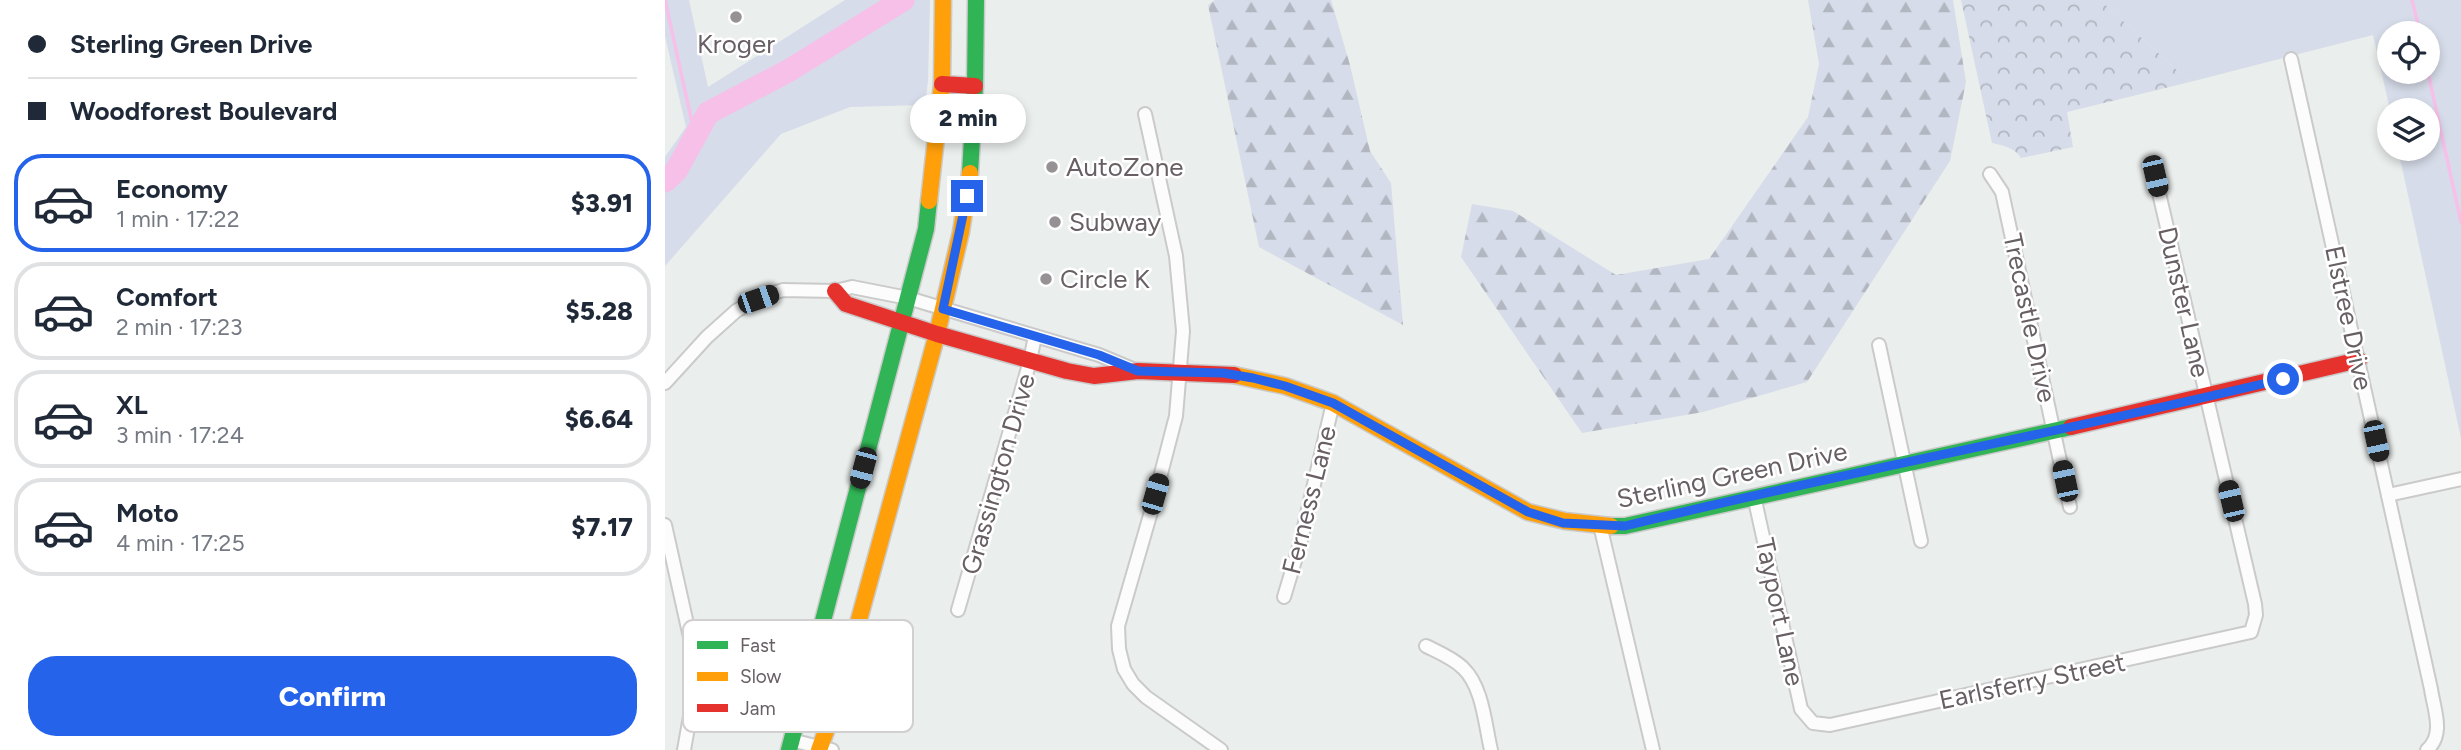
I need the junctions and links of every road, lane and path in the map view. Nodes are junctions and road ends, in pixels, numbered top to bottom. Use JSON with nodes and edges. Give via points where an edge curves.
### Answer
{"nodes":[{"id":1,"x":943,"y":0,"type":"edge"},
{"id":2,"x":976,"y":7,"type":"edge"},
{"id":3,"x":2291,"y":59,"type":"dead end"},
{"id":4,"x":942,"y":84,"type":"junction"},
{"id":5,"x":975,"y":86,"type":"junction"},
{"id":6,"x":1145,"y":114,"type":"dead end"},
{"id":7,"x":1990,"y":174,"type":"dead end"},
{"id":8,"x":2155,"y":176,"type":"dead end"},
{"id":9,"x":835,"y":291,"type":"junction"},
{"id":10,"x":908,"y":299,"type":"junction"},
{"id":11,"x":943,"y":309,"type":"junction"},
{"id":12,"x":902,"y":323,"type":"junction"},
{"id":13,"x":937,"y":334,"type":"junction"},
{"id":14,"x":1035,"y":336,"type":"junction"},
{"id":15,"x":1879,"y":345,"type":"dead end"},
{"id":16,"x":1030,"y":360,"type":"junction"},
{"id":17,"x":2358,"y":360,"type":"junction"},
{"id":18,"x":1138,"y":371,"type":"junction"},
{"id":19,"x":1179,"y":373,"type":"junction"},
{"id":20,"x":665,"y":383,"type":"edge"},
{"id":21,"x":2207,"y":398,"type":"junction"},
{"id":22,"x":1333,"y":403,"type":"junction"},
{"id":23,"x":2055,"y":429,"type":"junction"},
{"id":24,"x":1905,"y":464,"type":"junction"},
{"id":25,"x":2461,"y":479,"type":"edge"},
{"id":26,"x":2388,"y":495,"type":"junction"},
{"id":27,"x":1754,"y":496,"type":"junction"},
{"id":28,"x":2070,"y":507,"type":"dead end"},
{"id":29,"x":665,"y":526,"type":"edge"},
{"id":30,"x":1600,"y":526,"type":"junction"},
{"id":31,"x":1921,"y":541,"type":"dead end"},
{"id":32,"x":1284,"y":597,"type":"dead end"},
{"id":33,"x":958,"y":610,"type":"dead end"},
{"id":34,"x":686,"y":620,"type":"edge"},
{"id":35,"x":823,"y":620,"type":"edge"},
{"id":36,"x":859,"y":620,"type":"edge"},
{"id":37,"x":2251,"y":632,"type":"joint"},
{"id":38,"x":1426,"y":646,"type":"dead end"},
{"id":39,"x":1813,"y":723,"type":"joint"},
{"id":40,"x":687,"y":732,"type":"edge"},
{"id":41,"x":829,"y":732,"type":"edge"},
{"id":42,"x":790,"y":745,"type":"edge"},
{"id":43,"x":2431,"y":746,"type":"edge"},
{"id":44,"x":824,"y":749,"type":"edge"},
{"id":45,"x":684,"y":750,"type":"edge"},
{"id":46,"x":1221,"y":750,"type":"edge"},
{"id":47,"x":1491,"y":750,"type":"edge"},
{"id":48,"x":1653,"y":750,"type":"edge"}],
"edges":[{"from":1,"to":4,"type":"street"},
{"from":2,"to":5,"type":"street"},
{"from":3,"to":17,"type":"street","name":"Elstree Drive"},
{"from":4,"to":5,"type":"street"},
{"from":4,"to":10,"type":"street","via":[[926,229]]},
{"from":5,"to":11,"type":"street","via":[[970,178]]},
{"from":6,"to":19,"type":"street","via":[[1176,256],[1183,331]]},
{"from":7,"to":23,"type":"street","name":"Trecastle Drive","via":[[2002,192]]},
{"from":8,"to":21,"type":"street","name":"Dunster Lane"},
{"from":9,"to":10,"type":"street","name":"Sterling Green Drive","via":[[852,287]]},
{"from":9,"to":12,"type":"street","name":"Sterling Green Drive","via":[[846,304]]},
{"from":9,"to":20,"type":"street","name":"Sterling Green Drive","via":[[783,290],[758,299],[736,311]]},
{"from":10,"to":11,"type":"street","name":"Sterling Green Drive"},
{"from":10,"to":12,"type":"street"},
{"from":11,"to":13,"type":"street"},
{"from":11,"to":14,"type":"street","name":"Sterling Green Drive"},
{"from":12,"to":13,"type":"street","name":"Sterling Green Drive"},
{"from":12,"to":35,"type":"street"},
{"from":13,"to":16,"type":"street","name":"Sterling Green Drive"},
{"from":13,"to":36,"type":"street"},
{"from":14,"to":16,"type":"street","name":"Grassington Drive"},
{"from":14,"to":18,"type":"street","name":"Sterling Green Drive"},
{"from":15,"to":24,"type":"street"},
{"from":16,"to":18,"type":"street","name":"Sterling Green Drive","via":[[1094,376]]},
{"from":16,"to":33,"type":"street","name":"Grassington Drive"},
{"from":17,"to":21,"type":"street","name":"Sterling Green Drive"},
{"from":17,"to":26,"type":"street","name":"Elstree Drive"},
{"from":18,"to":19,"type":"street","name":"Sterling Green Drive"},
{"from":19,"to":22,"type":"street","name":"Sterling Green Drive","via":[[1253,378]]},
{"from":19,"to":46,"type":"street","via":[[1176,416],[1118,626],[1119,649],[1124,669],[1146,698]]},
{"from":21,"to":23,"type":"street","name":"Sterling Green Drive"},
{"from":21,"to":37,"type":"street","name":"Dunster Lane","via":[[2255,604]]},
{"from":22,"to":30,"type":"street","name":"Sterling Green Drive","via":[[1528,512],[1563,523]]},
{"from":22,"to":32,"type":"street","name":"Ferness Lane"},
{"from":23,"to":24,"type":"street","name":"Sterling Green Drive"},
{"from":23,"to":28,"type":"street","name":"Trecastle Drive"},
{"from":24,"to":27,"type":"street","name":"Sterling Green Drive"},
{"from":24,"to":31,"type":"street"},
{"from":25,"to":26,"type":"street"},
{"from":26,"to":43,"type":"street","name":"Elstree Drive","via":[[2438,730]]},
{"from":27,"to":30,"type":"street","name":"Sterling Green Drive","via":[[1625,526]]},
{"from":27,"to":39,"type":"street","name":"Tayport Lane","via":[[1801,709]]},
{"from":29,"to":34,"type":"street"},
{"from":30,"to":48,"type":"street"},
{"from":37,"to":39,"type":"street","name":"Earlsferry Street","via":[[1830,725]]},
{"from":38,"to":47,"type":"street","via":[[1469,674]]},
{"from":40,"to":45,"type":"street"},
{"from":41,"to":44,"type":"street"},
{"from":42,"to":44,"type":"street"}]}
